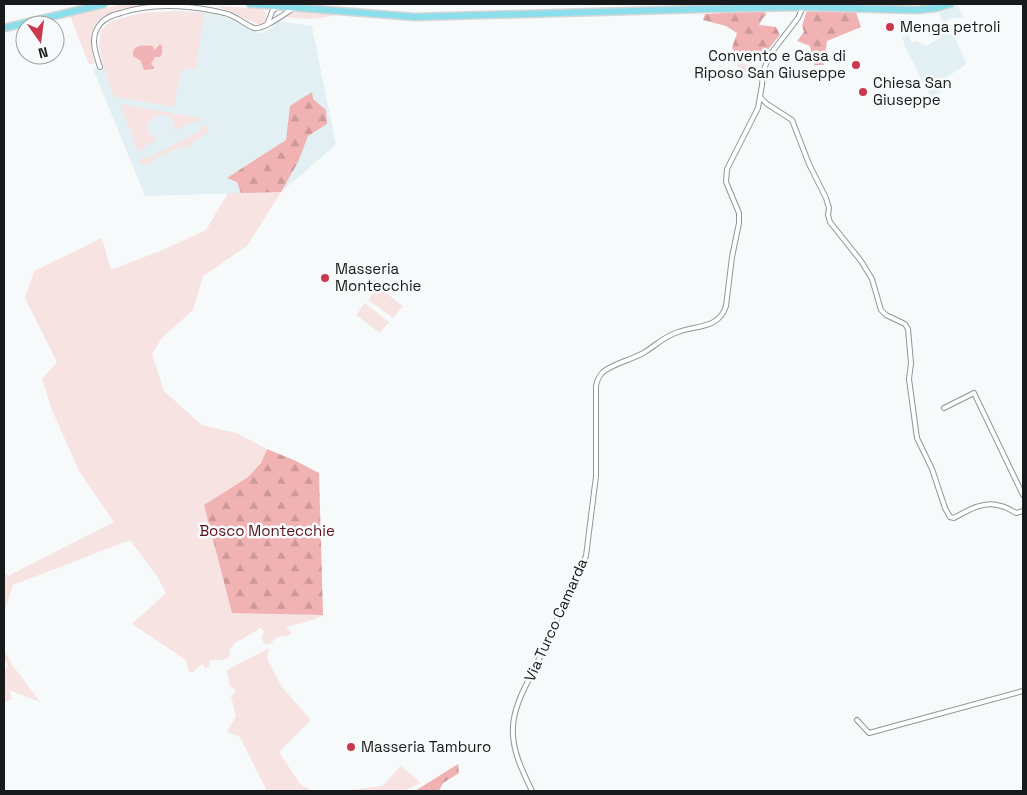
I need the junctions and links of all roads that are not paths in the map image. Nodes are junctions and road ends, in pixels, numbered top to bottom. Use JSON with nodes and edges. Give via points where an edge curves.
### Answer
{"nodes":[{"id":1,"x":104,"y":4,"type":"edge"},
{"id":2,"x":250,"y":4,"type":"edge"},
{"id":3,"x":264,"y":4,"type":"edge"},
{"id":4,"x":950,"y":4,"type":"edge"},
{"id":5,"x":277,"y":6,"type":"junction"},
{"id":6,"x":803,"y":7,"type":"junction"},
{"id":7,"x":296,"y":8,"type":"junction"},
{"id":8,"x":270,"y":17,"type":"junction"},
{"id":9,"x":278,"y":17,"type":"junction"},
{"id":10,"x":268,"y":24,"type":"junction"},
{"id":11,"x":4,"y":28,"type":"edge"},
{"id":12,"x":100,"y":66,"type":"dead end"},
{"id":13,"x":760,"y":97,"type":"junction"},
{"id":14,"x":944,"y":408,"type":"dead end"},
{"id":15,"x":1023,"y":495,"type":"edge"},
{"id":16,"x":1023,"y":511,"type":"edge"},
{"id":17,"x":1023,"y":691,"type":"edge"},
{"id":18,"x":857,"y":720,"type":"dead end"},
{"id":19,"x":532,"y":791,"type":"edge"}],
"edges":[{"from":1,"to":11,"type":"main road"},
{"from":2,"to":3,"type":"main road"},
{"from":3,"to":5,"type":"main road"},
{"from":3,"to":8,"type":"street"},
{"from":4,"to":6,"type":"main road","via":[[917,10]]},
{"from":5,"to":7,"type":"main road"},
{"from":5,"to":8,"type":"street"},
{"from":5,"to":9,"type":"street"},
{"from":6,"to":7,"type":"main road","via":[[415,17]]},
{"from":6,"to":13,"type":"street","name":"Via Turco Camarda","via":[[768,56]]},
{"from":7,"to":9,"type":"street"},
{"from":8,"to":10,"type":"street"},
{"from":9,"to":10,"type":"street"},
{"from":10,"to":12,"type":"street","via":[[254,28],[230,14],[198,8],[164,6],[131,10],[107,17],[100,24],[94,42]]},
{"from":13,"to":16,"type":"street","via":[[792,120],[826,198],[830,222],[872,279],[881,310],[908,329],[917,438],[950,517],[992,504],[1016,513]]},
{"from":13,"to":19,"type":"street","name":"Via Turco Camarda","via":[[758,108],[727,169],[726,177],[739,213],[739,223],[724,312],[712,324],[667,336],[598,377],[596,476],[586,556],[526,684],[513,723],[514,742]]},
{"from":14,"to":15,"type":"street","via":[[974,393]]},
{"from":17,"to":18,"type":"street","via":[[869,733]]}]}
